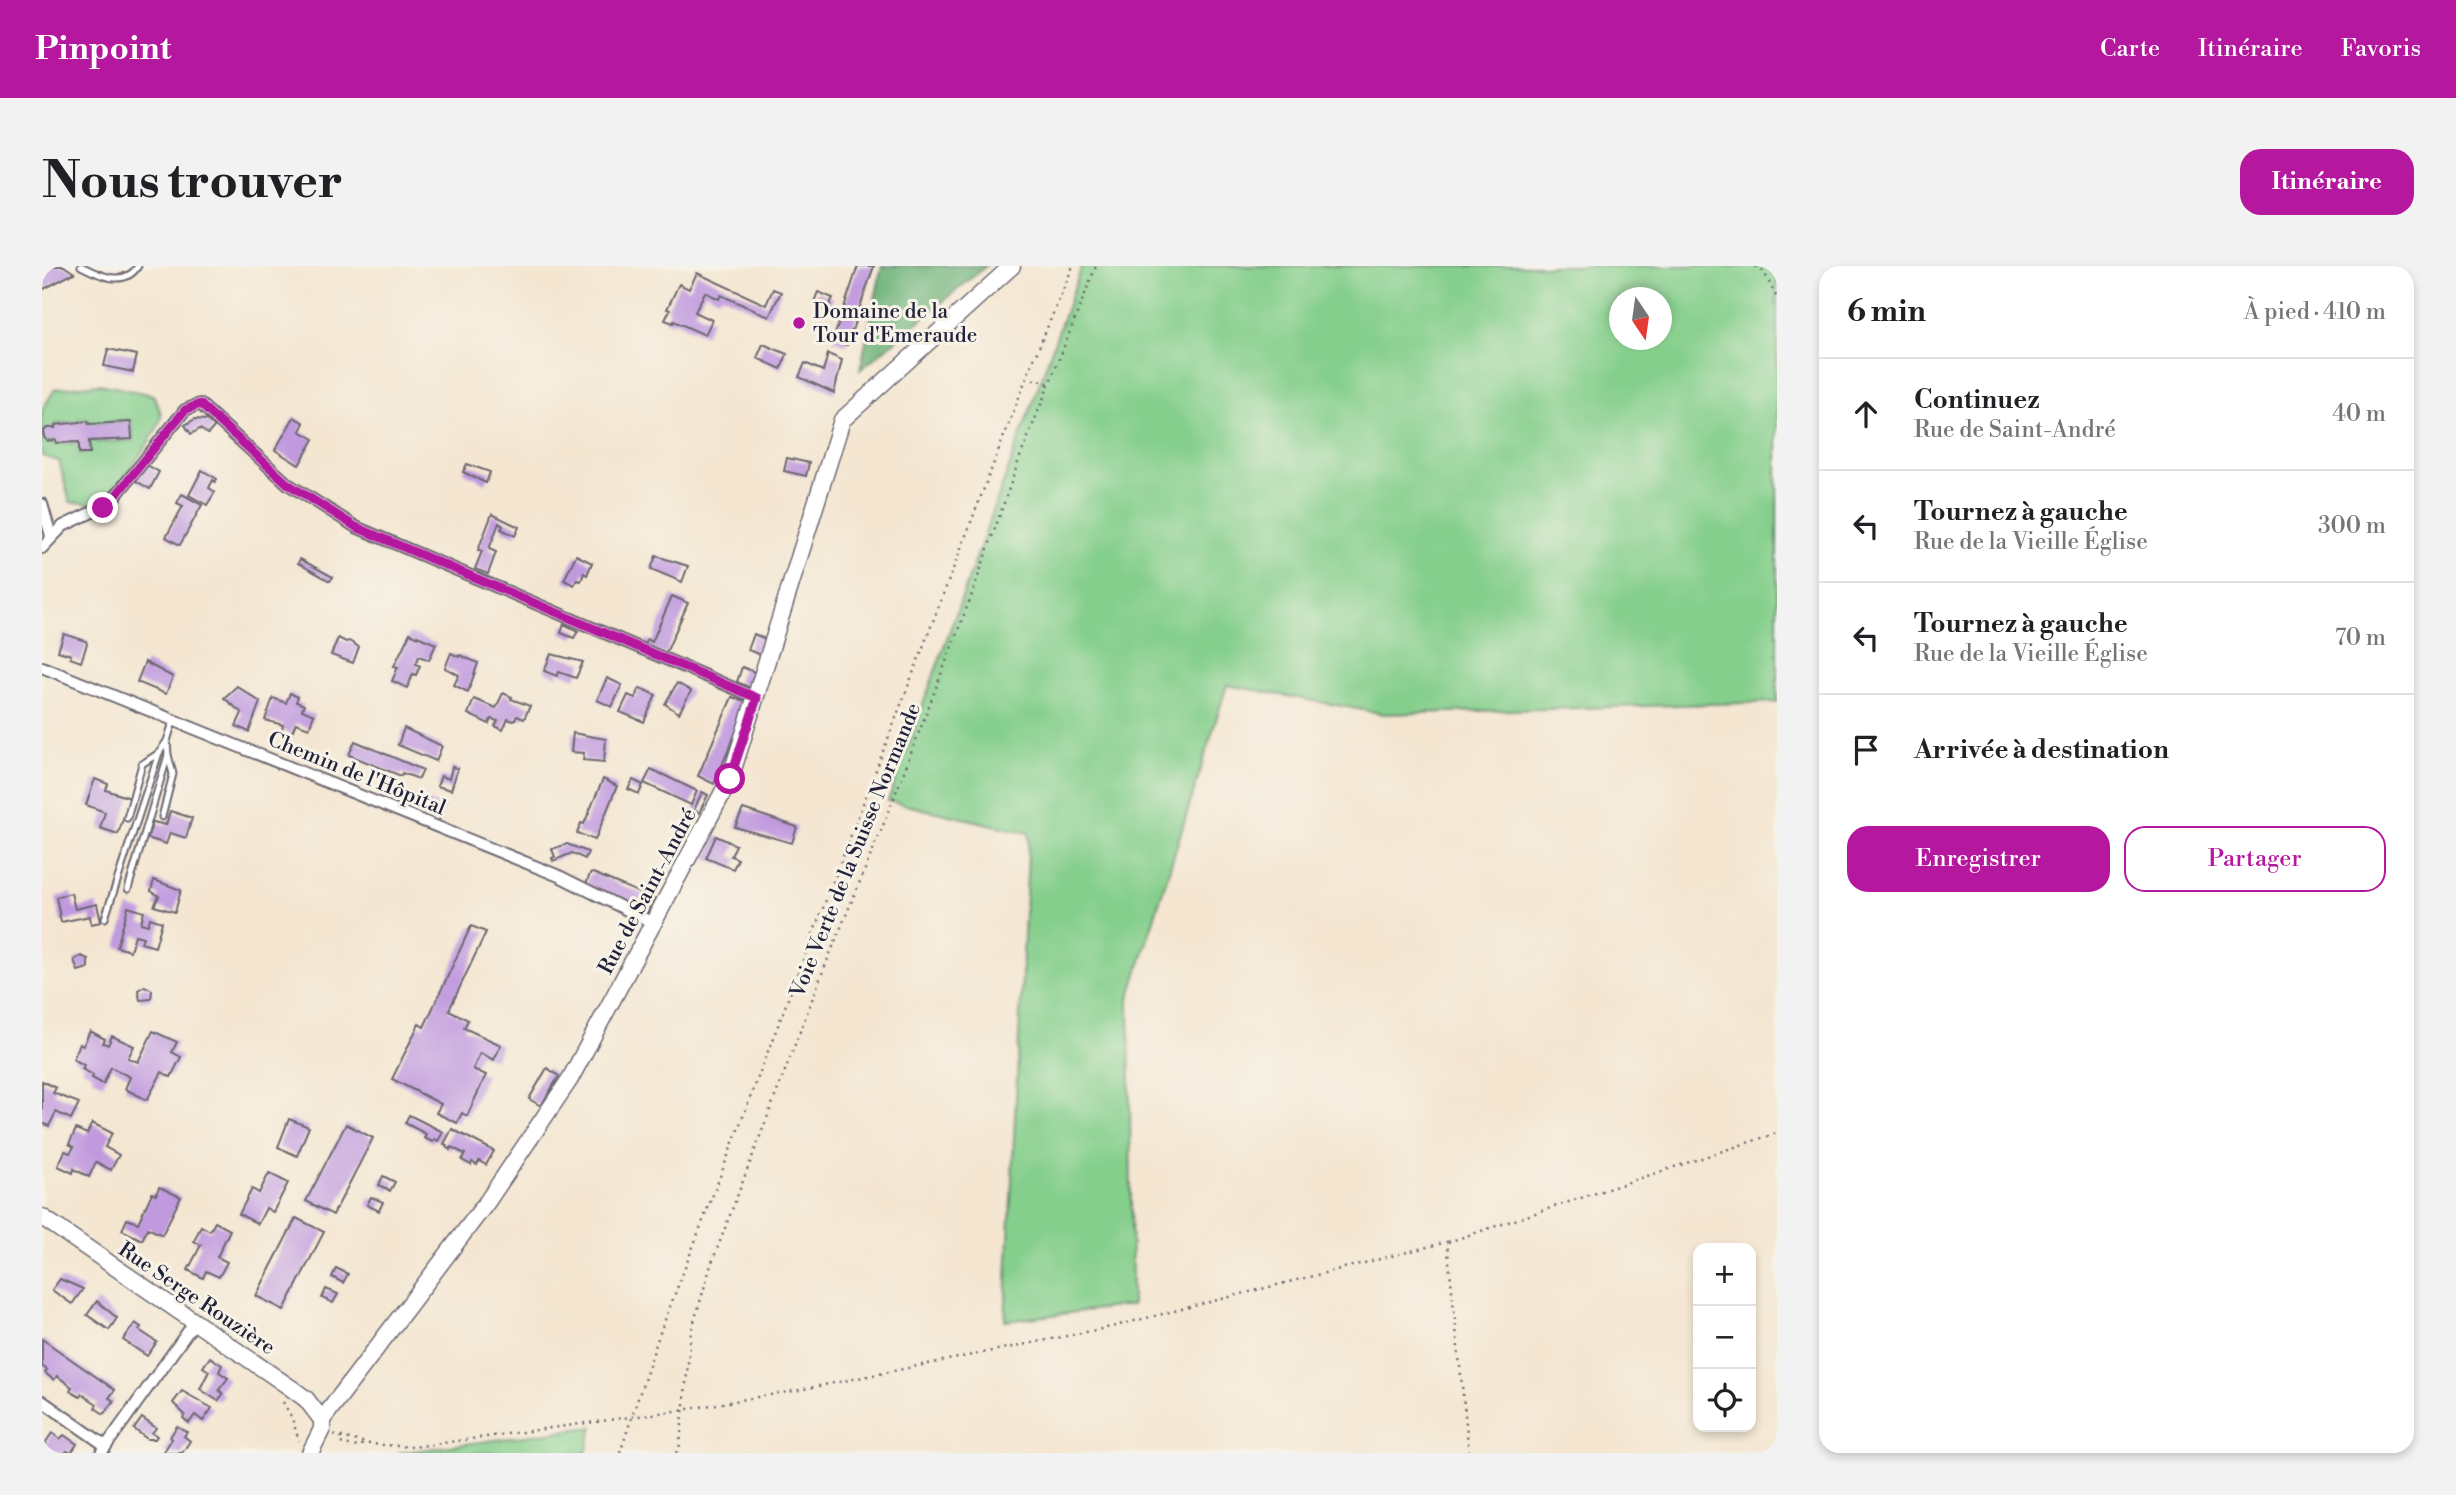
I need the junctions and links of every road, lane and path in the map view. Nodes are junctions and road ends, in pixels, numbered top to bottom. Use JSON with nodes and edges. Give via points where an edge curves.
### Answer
{"nodes":[{"id":1,"x":81,"y":266,"type":"edge"},
{"id":2,"x":138,"y":266,"type":"edge"},
{"id":3,"x":1012,"y":266,"type":"edge"},
{"id":4,"x":1073,"y":266,"type":"edge"},
{"id":5,"x":1096,"y":266,"type":"edge"},
{"id":6,"x":1756,"y":266,"type":"edge"},
{"id":7,"x":1777,"y":298,"type":"edge"},
{"id":8,"x":1026,"y":379,"type":"junction"},
{"id":9,"x":1049,"y":384,"type":"junction"},
{"id":10,"x":42,"y":504,"type":"edge"},
{"id":11,"x":51,"y":536,"type":"junction"},
{"id":12,"x":42,"y":548,"type":"edge"},
{"id":13,"x":42,"y":667,"type":"edge"},
{"id":14,"x":757,"y":698,"type":"junction"},
{"id":15,"x":174,"y":719,"type":"junction"},
{"id":16,"x":167,"y":741,"type":"junction"},
{"id":17,"x":159,"y":753,"type":"junction"},
{"id":18,"x":168,"y":755,"type":"junction"},
{"id":19,"x":162,"y":817,"type":"dead end"},
{"id":20,"x":127,"y":818,"type":"dead end"},
{"id":21,"x":128,"y":889,"type":"dead end"},
{"id":22,"x":105,"y":918,"type":"dead end"},
{"id":23,"x":653,"y":923,"type":"junction"},
{"id":24,"x":1777,"y":1133,"type":"edge"},
{"id":25,"x":42,"y":1217,"type":"edge"},
{"id":26,"x":1447,"y":1242,"type":"junction"},
{"id":27,"x":194,"y":1323,"type":"junction"},
{"id":28,"x":279,"y":1395,"type":"dead end"},
{"id":29,"x":42,"y":1401,"type":"edge"},
{"id":30,"x":682,"y":1409,"type":"junction"},
{"id":31,"x":632,"y":1416,"type":"junction"},
{"id":32,"x":322,"y":1420,"type":"junction"},
{"id":33,"x":334,"y":1435,"type":"dead end"},
{"id":34,"x":304,"y":1448,"type":"edge"},
{"id":35,"x":104,"y":1450,"type":"edge"},
{"id":36,"x":620,"y":1453,"type":"edge"},
{"id":37,"x":676,"y":1453,"type":"edge"},
{"id":38,"x":1469,"y":1453,"type":"edge"}],
"edges":[{"from":1,"to":2,"type":"lane","via":[[120,279]]},
{"from":3,"to":14,"type":"street","name":"Rue de Saint-André","via":[[842,420]]},
{"from":4,"to":8,"type":"path"},
{"from":5,"to":9,"type":"path","name":"Voie Verte de la Suisse Normande"},
{"from":6,"to":7,"type":"path"},
{"from":8,"to":9,"type":"path"},
{"from":8,"to":31,"type":"path"},
{"from":9,"to":30,"type":"path","name":"Voie Verte de la Suisse Normande","via":[[923,723],[711,1265],[691,1332]]},
{"from":10,"to":11,"type":"street"},
{"from":11,"to":12,"type":"street"},
{"from":11,"to":14,"type":"street","via":[[109,504],[185,410],[200,404],[288,484],[356,527]]},
{"from":13,"to":15,"type":"street","name":"Chemin de l'Hôpital"},
{"from":14,"to":23,"type":"street","name":"Rue de Saint-André","via":[[730,779]]},
{"from":15,"to":16,"type":"lane"},
{"from":15,"to":23,"type":"street","name":"Chemin de l'Hôpital","via":[[559,876]]},
{"from":16,"to":17,"type":"lane"},
{"from":16,"to":18,"type":"lane"},
{"from":17,"to":20,"type":"lane","via":[[142,764]]},
{"from":17,"to":22,"type":"lane"},
{"from":18,"to":19,"type":"lane","via":[[173,774]]},
{"from":18,"to":21,"type":"lane"},
{"from":23,"to":32,"type":"street","name":"Rue de Saint-André","via":[[570,1079],[487,1202]]},
{"from":24,"to":26,"type":"path"},
{"from":25,"to":27,"type":"street","name":"Rue Serge Rouzière"},
{"from":26,"to":30,"type":"path","via":[[1111,1327]]},
{"from":26,"to":38,"type":"path"},
{"from":27,"to":32,"type":"street","name":"Rue Serge Rouzière","via":[[306,1399]]},
{"from":27,"to":35,"type":"street"},
{"from":28,"to":34,"type":"path"},
{"from":29,"to":35,"type":"street"},
{"from":30,"to":31,"type":"path"},
{"from":30,"to":37,"type":"path","name":"Voie Verte de la Suisse Normande"},
{"from":31,"to":33,"type":"path","via":[[413,1447]]},
{"from":31,"to":36,"type":"path"},
{"from":32,"to":34,"type":"street","name":"Rue de Saint-André","via":[[322,1429]]}]}
